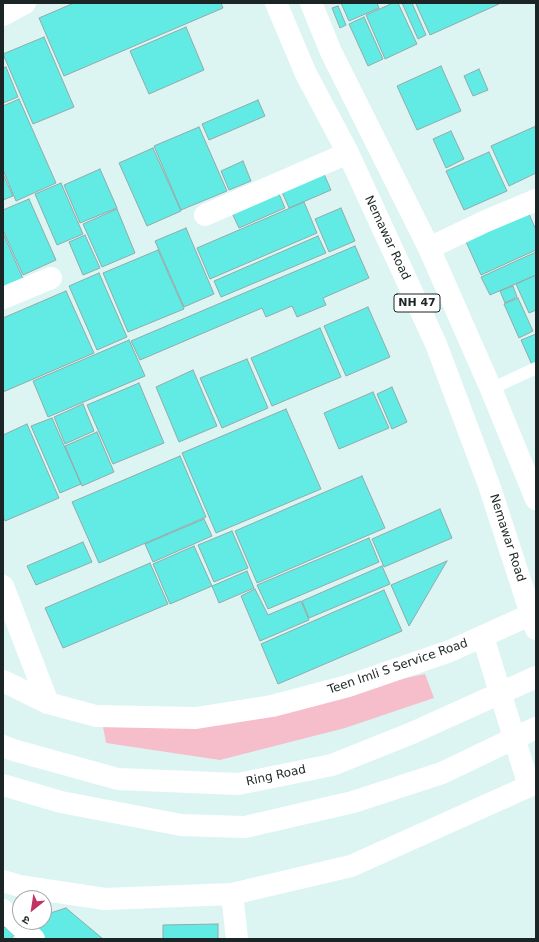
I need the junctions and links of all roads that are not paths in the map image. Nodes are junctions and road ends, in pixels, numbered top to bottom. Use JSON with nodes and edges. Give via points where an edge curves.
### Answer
{"nodes":[{"id":1,"x":25,"y":3,"type":"edge"},
{"id":2,"x":276,"y":3,"type":"edge"},
{"id":3,"x":311,"y":3,"type":"edge"},
{"id":4,"x":3,"y":15,"type":"edge"},
{"id":5,"x":348,"y":154,"type":"junction"},
{"id":6,"x":393,"y":178,"type":"junction"},
{"id":7,"x":363,"y":188,"type":"junction"},
{"id":8,"x":536,"y":200,"type":"edge"},
{"id":9,"x":206,"y":215,"type":"dead end"},
{"id":10,"x":429,"y":248,"type":"junction"},
{"id":11,"x":51,"y":278,"type":"dead end"},
{"id":12,"x":3,"y":298,"type":"edge"},
{"id":13,"x":465,"y":332,"type":"junction"},
{"id":14,"x":436,"y":344,"type":"junction"},
{"id":15,"x":536,"y":368,"type":"edge"},
{"id":16,"x":491,"y":389,"type":"junction"},
{"id":17,"x":536,"y":500,"type":"edge"},
{"id":18,"x":3,"y":586,"type":"edge"},
{"id":19,"x":535,"y":619,"type":"edge"},
{"id":20,"x":483,"y":637,"type":"junction"},
{"id":21,"x":536,"y":677,"type":"edge"},
{"id":22,"x":3,"y":681,"type":"edge"},
{"id":23,"x":48,"y":703,"type":"junction"},
{"id":24,"x":536,"y":728,"type":"edge"},
{"id":25,"x":3,"y":746,"type":"edge"},
{"id":26,"x":3,"y":785,"type":"edge"},
{"id":27,"x":533,"y":785,"type":"edge"},
{"id":28,"x":3,"y":881,"type":"edge"},
{"id":29,"x":232,"y":894,"type":"junction"},
{"id":30,"x":3,"y":910,"type":"edge"},
{"id":31,"x":34,"y":939,"type":"edge"},
{"id":32,"x":238,"y":939,"type":"edge"}],
"edges":[{"from":1,"to":4,"type":"main road"},
{"from":2,"to":5,"type":"main road","name":"Nemawar Road","number":"NH 47","via":[[306,74]]},
{"from":3,"to":6,"type":"main road","number":"NH 47","via":[[331,52]]},
{"from":5,"to":7,"type":"main road","name":"Nemawar Road","number":"NH 47"},
{"from":5,"to":9,"type":"main road"},
{"from":6,"to":7,"type":"main road"},
{"from":6,"to":10,"type":"main road","number":"NH 47"},
{"from":7,"to":14,"type":"main road","name":"Nemawar Road","number":"NH 47"},
{"from":8,"to":10,"type":"main road"},
{"from":10,"to":13,"type":"main road","number":"NH 47"},
{"from":11,"to":12,"type":"main road"},
{"from":13,"to":14,"type":"main road"},
{"from":13,"to":16,"type":"main road","number":"NH 47"},
{"from":14,"to":19,"type":"main road","name":"Nemawar Road","number":"NH 47","via":[[490,486]]},
{"from":15,"to":16,"type":"lane"},
{"from":16,"to":17,"type":"main road","number":"NH 47"},
{"from":18,"to":23,"type":"main road"},
{"from":19,"to":20,"type":"main road","name":"Teen Imli S Service Road"},
{"from":20,"to":23,"type":"main road","name":"Teen Imli S Service Road","via":[[348,686],[272,706],[196,718],[96,716]]},
{"from":20,"to":27,"type":"main road"},
{"from":21,"to":25,"type":"main road","name":"Ring Road","via":[[412,733],[332,765],[238,784],[118,779]]},
{"from":22,"to":23,"type":"main road","name":"Teen Imli S Service Road"},
{"from":24,"to":26,"type":"main road","via":[[442,773],[354,802],[245,828],[181,825],[61,802]]},
{"from":27,"to":29,"type":"main road","via":[[351,866]]},
{"from":28,"to":29,"type":"main road","via":[[105,900]]},
{"from":29,"to":32,"type":"main road"},
{"from":30,"to":31,"type":"main road"}]}
